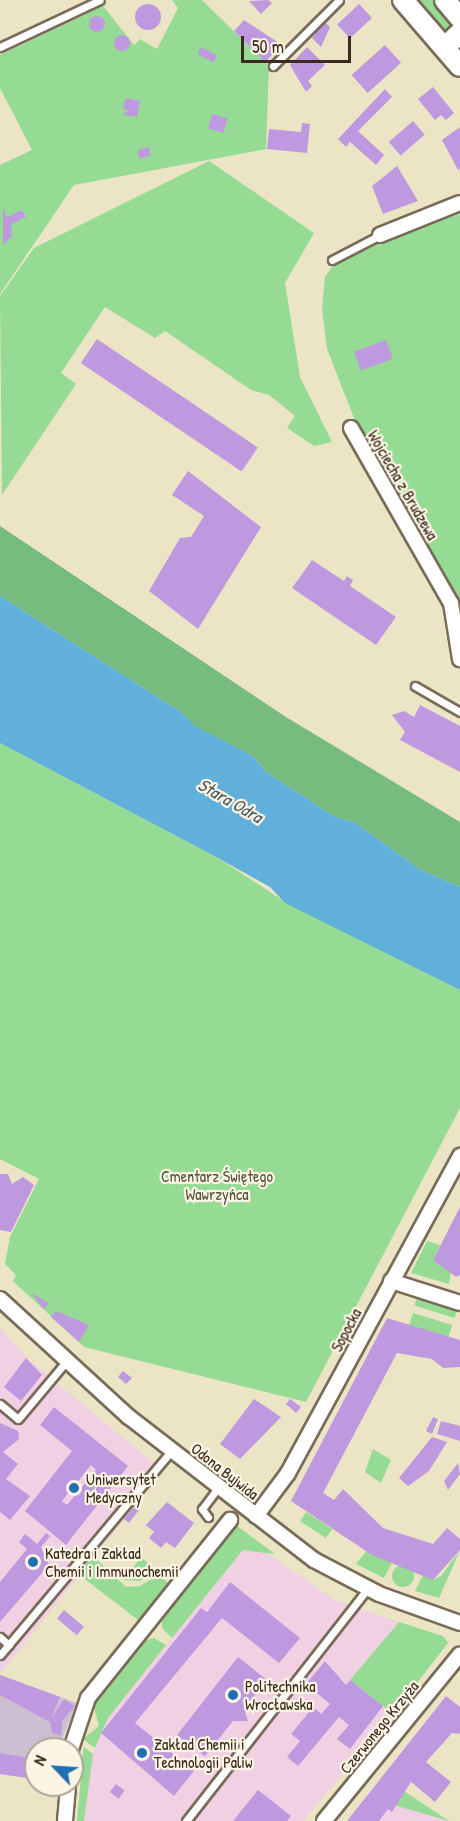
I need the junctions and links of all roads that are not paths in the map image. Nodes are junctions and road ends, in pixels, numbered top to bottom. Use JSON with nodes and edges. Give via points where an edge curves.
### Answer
{"nodes":[{"id":1,"x":100,"y":0,"type":"edge"},
{"id":2,"x":339,"y":0,"type":"edge"},
{"id":3,"x":403,"y":0,"type":"edge"},
{"id":4,"x":445,"y":0,"type":"edge"},
{"id":5,"x":460,"y":18,"type":"edge"},
{"id":6,"x":460,"y":33,"type":"edge"},
{"id":7,"x":0,"y":47,"type":"edge"},
{"id":8,"x":445,"y":47,"type":"junction"},
{"id":9,"x":273,"y":66,"type":"dead end"},
{"id":10,"x":460,"y":66,"type":"edge"},
{"id":11,"x":460,"y":202,"type":"edge"},
{"id":12,"x":380,"y":235,"type":"joint"},
{"id":13,"x":332,"y":260,"type":"dead end"},
{"id":14,"x":351,"y":428,"type":"dead end"},
{"id":15,"x":460,"y":659,"type":"edge"},
{"id":16,"x":415,"y":686,"type":"dead end"},
{"id":17,"x":460,"y":712,"type":"edge"},
{"id":18,"x":460,"y":1156,"type":"edge"},
{"id":19,"x":391,"y":1281,"type":"junction"},
{"id":20,"x":0,"y":1299,"type":"edge"},
{"id":21,"x":460,"y":1303,"type":"edge"},
{"id":22,"x":65,"y":1363,"type":"junction"},
{"id":23,"x":0,"y":1404,"type":"edge"},
{"id":24,"x":171,"y":1451,"type":"junction"},
{"id":25,"x":218,"y":1488,"type":"junction"},
{"id":26,"x":256,"y":1516,"type":"junction"},
{"id":27,"x":208,"y":1517,"type":"dead end"},
{"id":28,"x":230,"y":1520,"type":"dead end"},
{"id":29,"x":367,"y":1589,"type":"junction"},
{"id":30,"x":460,"y":1623,"type":"edge"},
{"id":31,"x":0,"y":1637,"type":"edge"},
{"id":32,"x":9,"y":1645,"type":"junction"},
{"id":33,"x":460,"y":1653,"type":"edge"},
{"id":34,"x":0,"y":1655,"type":"edge"},
{"id":35,"x":74,"y":1737,"type":"edge"},
{"id":36,"x":67,"y":1797,"type":"edge"},
{"id":37,"x":65,"y":1821,"type":"edge"},
{"id":38,"x":186,"y":1821,"type":"edge"},
{"id":39,"x":324,"y":1821,"type":"edge"}],
"edges":[{"from":1,"to":7,"type":"lane"},
{"from":2,"to":9,"type":"lane"},
{"from":3,"to":8,"type":"main road"},
{"from":4,"to":5,"type":"main road"},
{"from":6,"to":8,"type":"main road"},
{"from":8,"to":10,"type":"main road"},
{"from":11,"to":12,"type":"street"},
{"from":12,"to":13,"type":"lane"},
{"from":14,"to":15,"type":"street","name":"Wojciecha z Brudzewa","via":[[451,603]]},
{"from":16,"to":17,"type":"lane"},
{"from":18,"to":19,"type":"street","name":"Sopocka"},
{"from":19,"to":21,"type":"street"},
{"from":19,"to":26,"type":"street","name":"Sopocka","via":[[269,1500]]},
{"from":20,"to":22,"type":"street","name":"Odona Bujwida"},
{"from":22,"to":23,"type":"lane","via":[[18,1419]]},
{"from":22,"to":24,"type":"street","name":"Odona Bujwida"},
{"from":24,"to":25,"type":"street","name":"Odona Bujwida"},
{"from":24,"to":32,"type":"lane"},
{"from":25,"to":26,"type":"street","name":"Odona Bujwida"},
{"from":25,"to":27,"type":"lane","via":[[202,1509]]},
{"from":26,"to":29,"type":"street","name":"Odona Bujwida","via":[[314,1560]]},
{"from":28,"to":35,"type":"street","via":[[88,1698]]},
{"from":29,"to":30,"type":"street","name":"Odona Bujwida"},
{"from":29,"to":38,"type":"lane"},
{"from":31,"to":32,"type":"lane"},
{"from":32,"to":34,"type":"lane"},
{"from":33,"to":39,"type":"street","name":"Czerwonego Krzyża"},
{"from":36,"to":37,"type":"street"}]}
